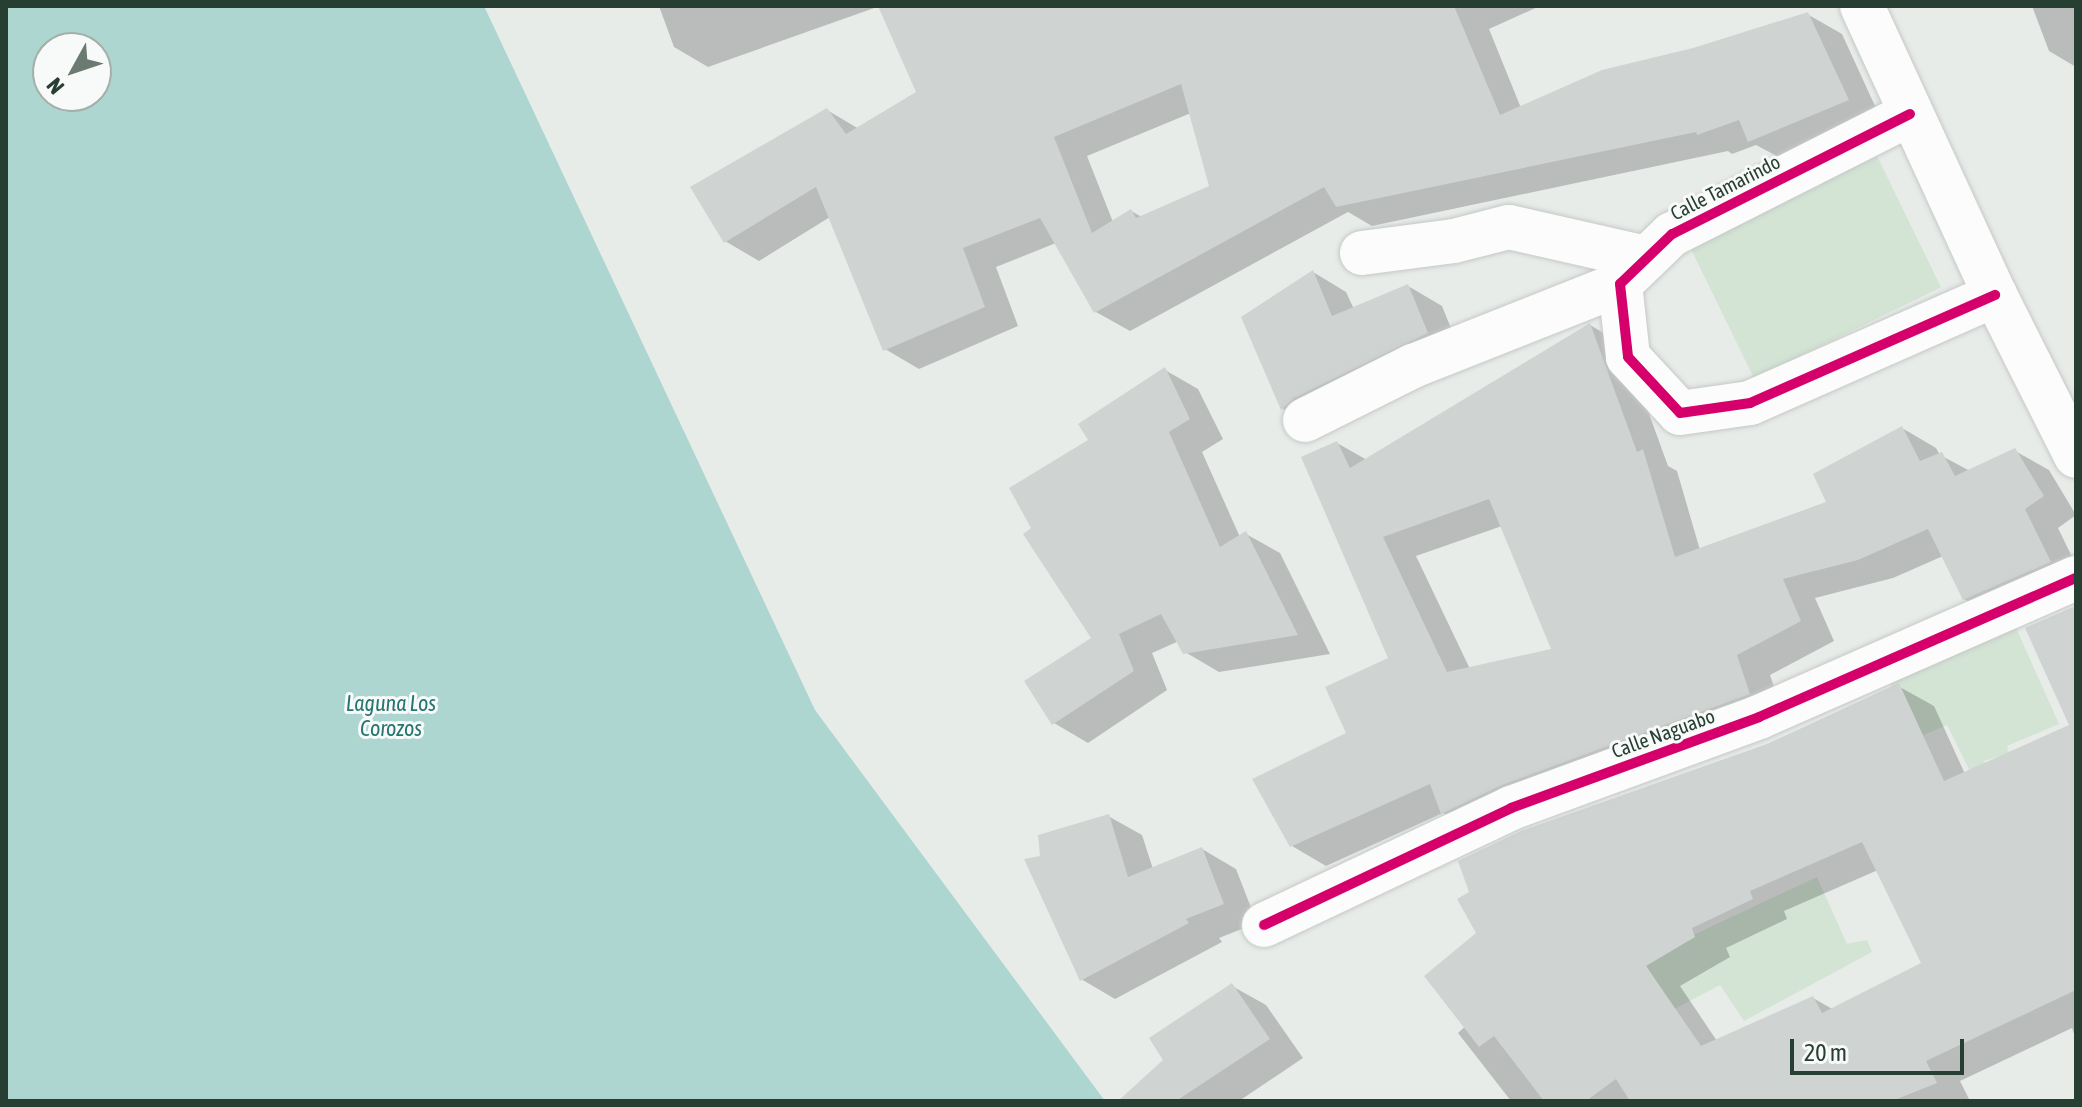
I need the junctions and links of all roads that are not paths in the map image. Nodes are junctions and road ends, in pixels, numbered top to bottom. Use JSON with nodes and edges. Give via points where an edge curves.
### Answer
{"nodes":[{"id":1,"x":1862,"y":6,"type":"edge"},
{"id":2,"x":1910,"y":114,"type":"junction"},
{"id":3,"x":1362,"y":253,"type":"dead end"},
{"id":4,"x":1633,"y":271,"type":"junction"},
{"id":5,"x":1995,"y":295,"type":"junction"},
{"id":6,"x":1305,"y":420,"type":"dead end"},
{"id":7,"x":2076,"y":456,"type":"edge"},
{"id":8,"x":2076,"y":578,"type":"edge"},
{"id":9,"x":1264,"y":925,"type":"dead end"}],
"edges":[{"from":1,"to":2,"type":"street"},
{"from":2,"to":4,"type":"street","name":"Calle Tamarindo","via":[[1672,234]]},
{"from":2,"to":5,"type":"street"},
{"from":3,"to":4,"type":"street","via":[[1454,241],[1509,227]]},
{"from":4,"to":5,"type":"street","via":[[1628,357],[1680,413],[1750,403]]},
{"from":4,"to":6,"type":"street","name":"Calle Tamarindo","via":[[1413,366]]},
{"from":5,"to":7,"type":"street"},
{"from":8,"to":9,"type":"street","name":"Calle Naguabo","via":[[1759,717],[1511,808]]}]}
